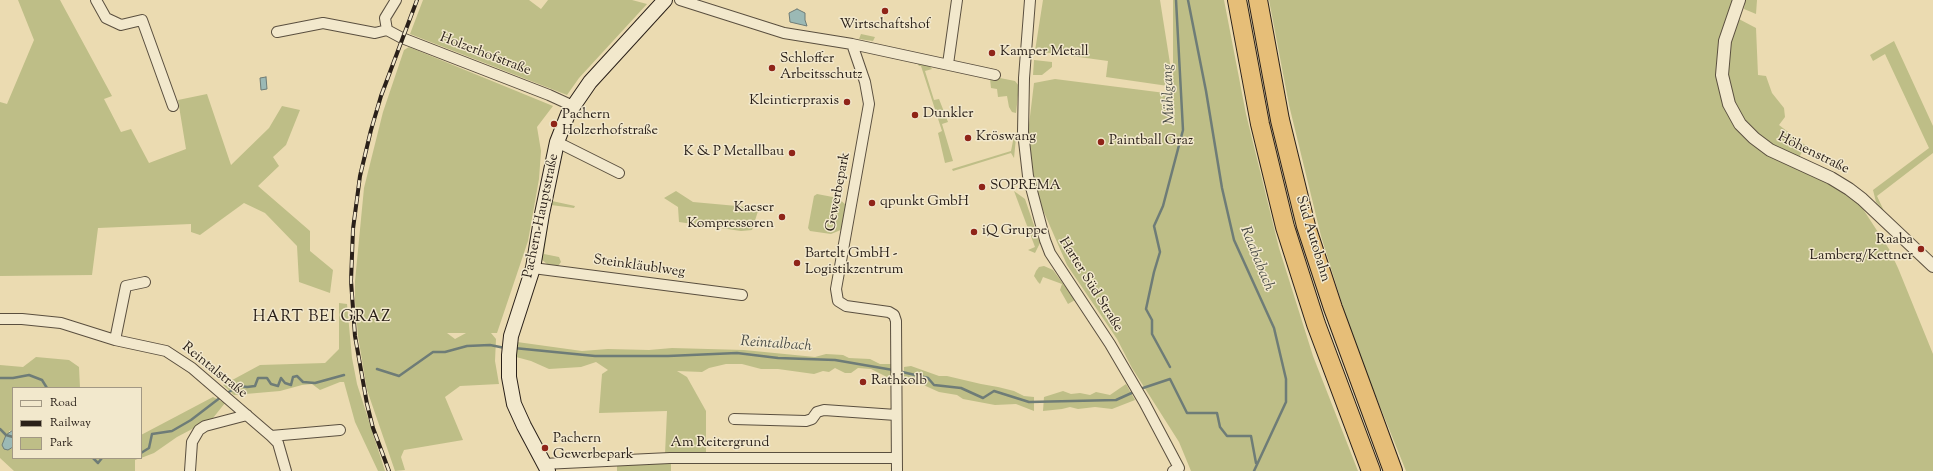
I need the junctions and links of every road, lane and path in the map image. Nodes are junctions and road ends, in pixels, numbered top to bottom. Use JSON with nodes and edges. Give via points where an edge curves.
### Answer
{"nodes":[{"id":1,"x":96,"y":0,"type":"edge"},
{"id":2,"x":396,"y":0,"type":"edge"},
{"id":3,"x":665,"y":0,"type":"edge"},
{"id":4,"x":680,"y":0,"type":"edge"},
{"id":5,"x":957,"y":0,"type":"edge"},
{"id":6,"x":1030,"y":0,"type":"edge"},
{"id":7,"x":1237,"y":0,"type":"edge"},
{"id":8,"x":1258,"y":0,"type":"edge"},
{"id":9,"x":1739,"y":0,"type":"edge"},
{"id":10,"x":387,"y":30,"type":"junction"},
{"id":11,"x":277,"y":32,"type":"dead end"},
{"id":12,"x":852,"y":44,"type":"junction"},
{"id":13,"x":948,"y":64,"type":"junction"},
{"id":14,"x":995,"y":75,"type":"dead end"},
{"id":15,"x":173,"y":106,"type":"dead end"},
{"id":16,"x":573,"y":106,"type":"junction"},
{"id":17,"x":557,"y":142,"type":"junction"},
{"id":18,"x":619,"y":173,"type":"dead end"},
{"id":19,"x":1933,"y":266,"type":"edge"},
{"id":20,"x":533,"y":268,"type":"junction"},
{"id":21,"x":145,"y":282,"type":"dead end"},
{"id":22,"x":742,"y":295,"type":"dead end"},
{"id":23,"x":0,"y":319,"type":"edge"},
{"id":24,"x":115,"y":340,"type":"junction"},
{"id":25,"x":247,"y":415,"type":"junction"},
{"id":26,"x":896,"y":415,"type":"junction"},
{"id":27,"x":734,"y":419,"type":"dead end"},
{"id":28,"x":340,"y":430,"type":"dead end"},
{"id":29,"x":272,"y":436,"type":"junction"},
{"id":30,"x":896,"y":458,"type":"junction"},
{"id":31,"x":546,"y":467,"type":"edge"},
{"id":32,"x":190,"y":471,"type":"edge"},
{"id":33,"x":286,"y":471,"type":"edge"},
{"id":34,"x":897,"y":471,"type":"edge"},
{"id":35,"x":1173,"y":471,"type":"edge"},
{"id":36,"x":1371,"y":471,"type":"edge"},
{"id":37,"x":1393,"y":471,"type":"edge"}],
"edges":[{"from":1,"to":15,"type":"street","via":[[106,18],[121,25],[142,20]]},
{"from":2,"to":10,"type":"street","via":[[385,18]]},
{"from":3,"to":16,"type":"main road","name":"Pachern-Hauptstraße","via":[[590,82]]},
{"from":4,"to":12,"type":"street","via":[[784,32]]},
{"from":5,"to":13,"type":"street"},
{"from":6,"to":35,"type":"street","name":"Harter Süd Straße","via":[[1023,125],[1028,176],[1050,253],[1106,337],[1144,402],[1179,468]]},
{"from":7,"to":36,"type":"highway","name":"Süd Autobahn","via":[[1260,124],[1285,226],[1316,324]]},
{"from":8,"to":37,"type":"highway","name":"Süd Autobahn","via":[[1280,120],[1306,226]]},
{"from":9,"to":19,"type":"street","name":"Höhenstraße","via":[[1725,41],[1722,75],[1729,104],[1740,124],[1770,150],[1849,189]]},
{"from":10,"to":11,"type":"street","via":[[375,33],[324,23]]},
{"from":10,"to":16,"type":"street","name":"Holzerhofstraße"},
{"from":12,"to":13,"type":"street"},
{"from":12,"to":26,"type":"street","name":"Gewerbepark","via":[[865,82],[869,104],[836,289],[838,301],[846,306],[889,312],[894,315],[898,364]]},
{"from":13,"to":14,"type":"street"},
{"from":16,"to":17,"type":"main road","name":"Pachern-Hauptstraße"},
{"from":17,"to":18,"type":"street","name":"Pachern-Hauptstraße"},
{"from":17,"to":20,"type":"main road","name":"Pachern-Hauptstraße"},
{"from":20,"to":22,"type":"street","name":"Steinkläublweg"},
{"from":20,"to":31,"type":"main road","name":"Pachern-Hauptstraße","via":[[511,336],[510,377],[514,404]]},
{"from":21,"to":24,"type":"street","via":[[126,286]]},
{"from":23,"to":24,"type":"street","name":"Reintalstraße","via":[[61,323]]},
{"from":24,"to":25,"type":"street","name":"Reintalstraße","via":[[166,350],[192,368]]},
{"from":25,"to":29,"type":"street","name":"Reintalstraße"},
{"from":25,"to":32,"type":"street","via":[[205,426],[199,430],[192,442]]},
{"from":26,"to":27,"type":"street","via":[[824,410],[806,421]]},
{"from":26,"to":30,"type":"street","name":"Gewerbepark"},
{"from":28,"to":29,"type":"street"},
{"from":29,"to":33,"type":"street","name":"Reintalstraße","via":[[278,443]]},
{"from":30,"to":31,"type":"street","name":"Am Reitergrund","via":[[670,458]]},
{"from":30,"to":34,"type":"street","name":"Gewerbepark"}]}
